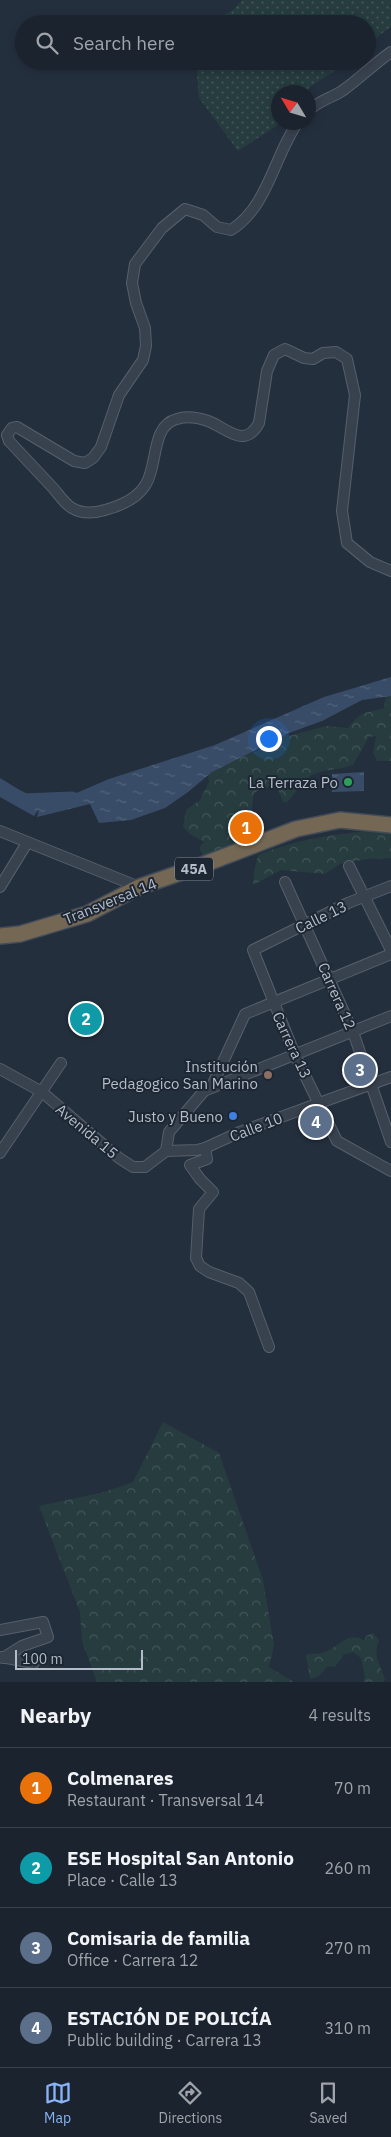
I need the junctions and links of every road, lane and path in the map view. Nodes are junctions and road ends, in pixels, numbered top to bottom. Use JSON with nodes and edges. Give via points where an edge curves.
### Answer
{"nodes":[{"id":1,"x":391,"y":52,"type":"edge"},
{"id":2,"x":376,"y":64,"type":"edge"},
{"id":3,"x":368,"y":70,"type":"edge"},
{"id":4,"x":316,"y":103,"type":"edge"},
{"id":5,"x":292,"y":130,"type":"edge"},
{"id":6,"x":391,"y":572,"type":"edge"},
{"id":7,"x":391,"y":825,"type":"edge"},
{"id":8,"x":0,"y":831,"type":"edge"},
{"id":9,"x":27,"y":843,"type":"junction"},
{"id":10,"x":350,"y":866,"type":"dead end"},
{"id":11,"x":285,"y":882,"type":"dead end"},
{"id":12,"x":391,"y":886,"type":"edge"},
{"id":13,"x":139,"y":887,"type":"junction"},
{"id":14,"x":0,"y":888,"type":"edge"},
{"id":15,"x":364,"y":896,"type":"junction"},
{"id":16,"x":304,"y":925,"type":"junction"},
{"id":17,"x":0,"y":936,"type":"edge"},
{"id":18,"x":253,"y":950,"type":"joint"},
{"id":19,"x":391,"y":952,"type":"edge"},
{"id":20,"x":330,"y":980,"type":"junction"},
{"id":21,"x":272,"y":1001,"type":"junction"},
{"id":22,"x":391,"y":1016,"type":"edge"},
{"id":23,"x":353,"y":1032,"type":"junction"},
{"id":24,"x":296,"y":1055,"type":"junction"},
{"id":25,"x":61,"y":1063,"type":"dead end"},
{"id":26,"x":0,"y":1069,"type":"edge"},
{"id":27,"x":391,"y":1077,"type":"edge"},
{"id":28,"x":371,"y":1084,"type":"junction"},
{"id":29,"x":211,"y":1088,"type":"junction"},
{"id":30,"x":42,"y":1092,"type":"junction"},
{"id":31,"x":320,"y":1104,"type":"junction"},
{"id":32,"x":391,"y":1142,"type":"edge"},
{"id":33,"x":205,"y":1148,"type":"junction"},
{"id":34,"x":166,"y":1151,"type":"junction"},
{"id":35,"x":0,"y":1153,"type":"edge"},
{"id":36,"x":391,"y":1171,"type":"edge"},
{"id":37,"x":269,"y":1347,"type":"dead end"},
{"id":38,"x":0,"y":1630,"type":"edge"},
{"id":39,"x":2,"y":1657,"type":"edge"},
{"id":40,"x":34,"y":1663,"type":"dead end"}],
"edges":[{"from":1,"to":2,"type":"street"},
{"from":3,"to":4,"type":"street","via":[[336,95]]},
{"from":5,"to":6,"type":"street","via":[[244,222],[231,230],[216,227],[203,215],[185,209],[162,228],[135,264],[132,283],[145,328],[143,360],[119,395],[101,447],[93,458],[85,463],[74,461],[17,427],[7,435],[9,442],[72,508],[87,513],[98,512],[136,496],[146,485],[161,432],[166,425],[177,419],[207,420],[232,434],[248,436],[259,423],[267,371],[274,355],[284,349],[313,359],[323,353],[336,352],[348,359],[356,395],[342,511],[347,542],[370,562]]},
{"from":7,"to":13,"type":"highway","name":"Transversal 14","number":"45A","via":[[340,820],[296,829],[198,868]]},
{"from":8,"to":9,"type":"street"},
{"from":9,"to":13,"type":"street"},
{"from":9,"to":14,"type":"street"},
{"from":10,"to":15,"type":"street"},
{"from":11,"to":16,"type":"street","name":"Carrera 12"},
{"from":12,"to":15,"type":"street","name":"Calle 13"},
{"from":13,"to":17,"type":"highway","name":"Transversal 14","number":"45A","via":[[87,914],[20,934]]},
{"from":15,"to":16,"type":"street","name":"Calle 13"},
{"from":15,"to":19,"type":"street"},
{"from":16,"to":18,"type":"street","name":"Calle 13"},
{"from":16,"to":20,"type":"street","name":"Carrera 12"},
{"from":18,"to":21,"type":"street","name":"Carrera 13"},
{"from":19,"to":20,"type":"street"},
{"from":20,"to":21,"type":"street"},
{"from":20,"to":23,"type":"street","name":"Carrera 12"},
{"from":21,"to":24,"type":"street","name":"Carrera 13"},
{"from":21,"to":29,"type":"street","via":[[245,1014]]},
{"from":22,"to":23,"type":"street"},
{"from":23,"to":24,"type":"street"},
{"from":23,"to":28,"type":"street","name":"Carrera 12"},
{"from":24,"to":29,"type":"street"},
{"from":24,"to":31,"type":"street","name":"Carrera 13"},
{"from":25,"to":30,"type":"street"},
{"from":26,"to":30,"type":"street","name":"Avenida 15"},
{"from":27,"to":28,"type":"street","name":"Calle 10"},
{"from":28,"to":31,"type":"street","name":"Calle 10"},
{"from":28,"to":32,"type":"street","name":"Carrera 12"},
{"from":29,"to":34,"type":"street","via":[[204,1091],[169,1132]]},
{"from":30,"to":34,"type":"street","name":"Avenida 15","via":[[133,1167],[145,1167]]},
{"from":30,"to":35,"type":"street"},
{"from":31,"to":33,"type":"street","name":"Calle 10","via":[[249,1128]]},
{"from":31,"to":36,"type":"street","name":"Carrera 13","via":[[341,1144]]},
{"from":33,"to":34,"type":"street","name":"Calle 10"},
{"from":33,"to":37,"type":"street","via":[[207,1159],[190,1165],[213,1192],[199,1209],[196,1258],[208,1272],[239,1283],[249,1292]]},
{"from":38,"to":39,"type":"street","via":[[43,1622],[48,1637]]},
{"from":39,"to":40,"type":"street"}]}
